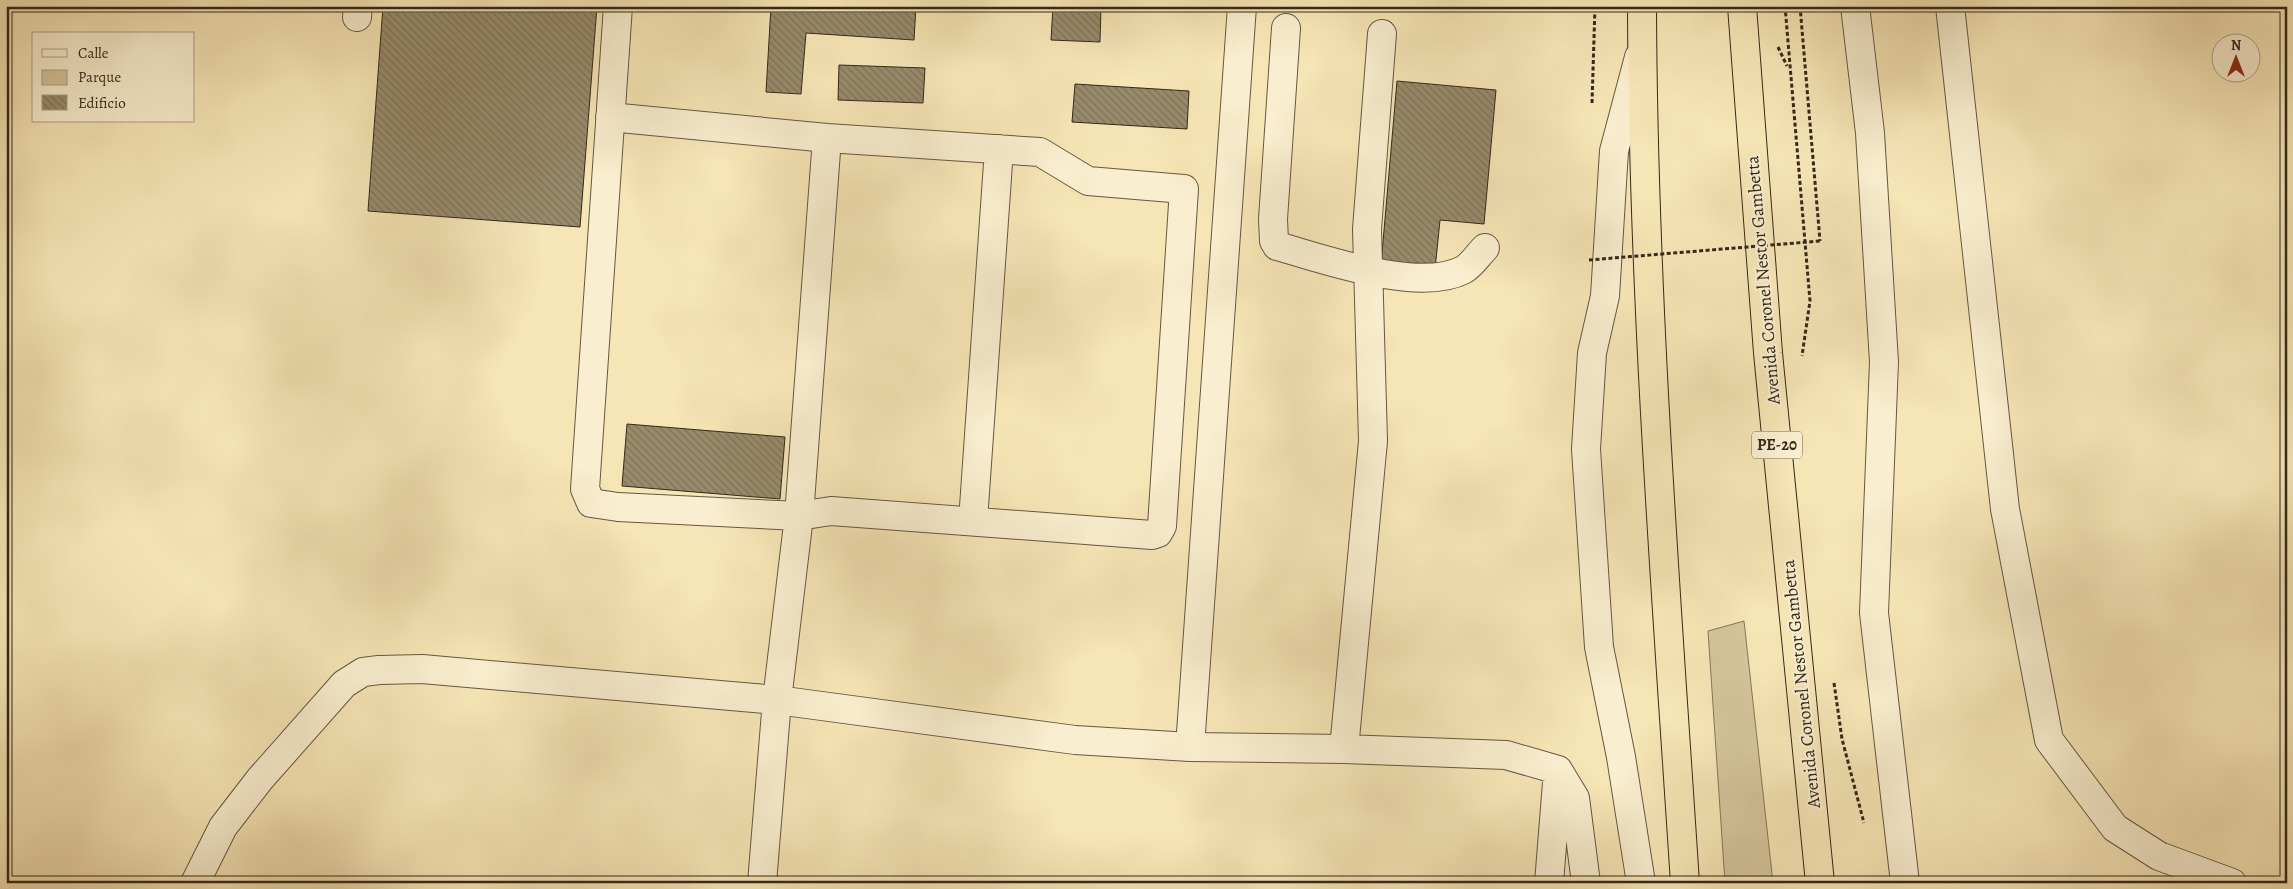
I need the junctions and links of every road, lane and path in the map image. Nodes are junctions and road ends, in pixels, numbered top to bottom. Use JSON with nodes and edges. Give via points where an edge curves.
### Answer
{"nodes":[{"id":1,"x":618,"y":6,"type":"edge"},
{"id":2,"x":1242,"y":6,"type":"edge"},
{"id":3,"x":1642,"y":6,"type":"edge"},
{"id":4,"x":1742,"y":6,"type":"edge"},
{"id":5,"x":1785,"y":6,"type":"edge"},
{"id":6,"x":1800,"y":6,"type":"edge"},
{"id":7,"x":1855,"y":6,"type":"edge"},
{"id":8,"x":1950,"y":6,"type":"edge"},
{"id":9,"x":1286,"y":28,"type":"dead end"},
{"id":10,"x":1382,"y":34,"type":"dead end"},
{"id":11,"x":1642,"y":46,"type":"junction"},
{"id":12,"x":610,"y":117,"type":"junction"},
{"id":13,"x":827,"y":138,"type":"junction"},
{"id":14,"x":999,"y":150,"type":"junction"},
{"id":15,"x":1485,"y":248,"type":"dead end"},
{"id":16,"x":1588,"y":260,"type":"dead end"},
{"id":17,"x":1368,"y":272,"type":"junction"},
{"id":18,"x":1800,"y":365,"type":"dead end"},
{"id":19,"x":799,"y":516,"type":"junction"},
{"id":20,"x":973,"y":522,"type":"junction"},
{"id":21,"x":1834,"y":680,"type":"dead end"},
{"id":22,"x":777,"y":700,"type":"junction"},
{"id":23,"x":1190,"y":747,"type":"junction"},
{"id":24,"x":1344,"y":749,"type":"junction"},
{"id":25,"x":1558,"y":770,"type":"junction"},
{"id":26,"x":1866,"y":829,"type":"dead end"},
{"id":27,"x":195,"y":883,"type":"edge"},
{"id":28,"x":762,"y":883,"type":"edge"},
{"id":29,"x":1549,"y":883,"type":"edge"},
{"id":30,"x":1586,"y":883,"type":"edge"},
{"id":31,"x":1641,"y":883,"type":"edge"},
{"id":32,"x":1685,"y":883,"type":"edge"},
{"id":33,"x":1820,"y":883,"type":"edge"},
{"id":34,"x":1904,"y":883,"type":"edge"},
{"id":35,"x":2232,"y":883,"type":"edge"}],
"edges":[{"from":1,"to":12,"type":"lane"},
{"from":2,"to":23,"type":"lane"},
{"from":3,"to":11,"type":"highway"},
{"from":4,"to":33,"type":"highway","name":"Avenida Coronel Nestor Gambetta","number":"PE-20","via":[[1768,353]]},
{"from":5,"to":18,"type":"path","via":[[1810,301]]},
{"from":6,"to":16,"type":"path","bridge":true,"via":[[1820,241]]},
{"from":7,"to":34,"type":"lane","via":[[1870,133],[1884,362],[1874,612]]},
{"from":8,"to":35,"type":"lane","via":[[2005,509],[2049,740],[2115,828],[2159,856]]},
{"from":9,"to":17,"type":"lane","via":[[1274,241],[1277,246]]},
{"from":10,"to":17,"type":"lane","via":[[1367,229]]},
{"from":11,"to":31,"type":"lane","via":[[1614,151],[1606,296],[1592,353],[1586,449],[1600,647]]},
{"from":11,"to":32,"type":"highway","via":[[1642,112],[1660,506]]},
{"from":12,"to":13,"type":"lane"},
{"from":12,"to":19,"type":"lane","via":[[587,496],[591,503],[618,507]]},
{"from":13,"to":14,"type":"lane"},
{"from":13,"to":19,"type":"lane"},
{"from":14,"to":20,"type":"lane"},
{"from":14,"to":20,"type":"lane","via":[[1040,152],[1088,181],[1184,189],[1162,526],[1152,535]]},
{"from":15,"to":17,"type":"lane","via":[[1464,269],[1448,276]]},
{"from":17,"to":24,"type":"lane","via":[[1373,441]]},
{"from":19,"to":20,"type":"lane","via":[[831,511]]},
{"from":19,"to":22,"type":"lane"},
{"from":21,"to":26,"type":"path","via":[[1842,738]]},
{"from":22,"to":23,"type":"lane","via":[[1075,740]]},
{"from":22,"to":27,"type":"lane","via":[[422,669],[363,672],[344,684],[260,778],[223,827]]},
{"from":22,"to":28,"type":"lane"},
{"from":23,"to":24,"type":"lane"},
{"from":24,"to":25,"type":"lane","via":[[1506,755]]},
{"from":25,"to":29,"type":"lane"},
{"from":25,"to":30,"type":"lane","via":[[1575,798]]}]}
